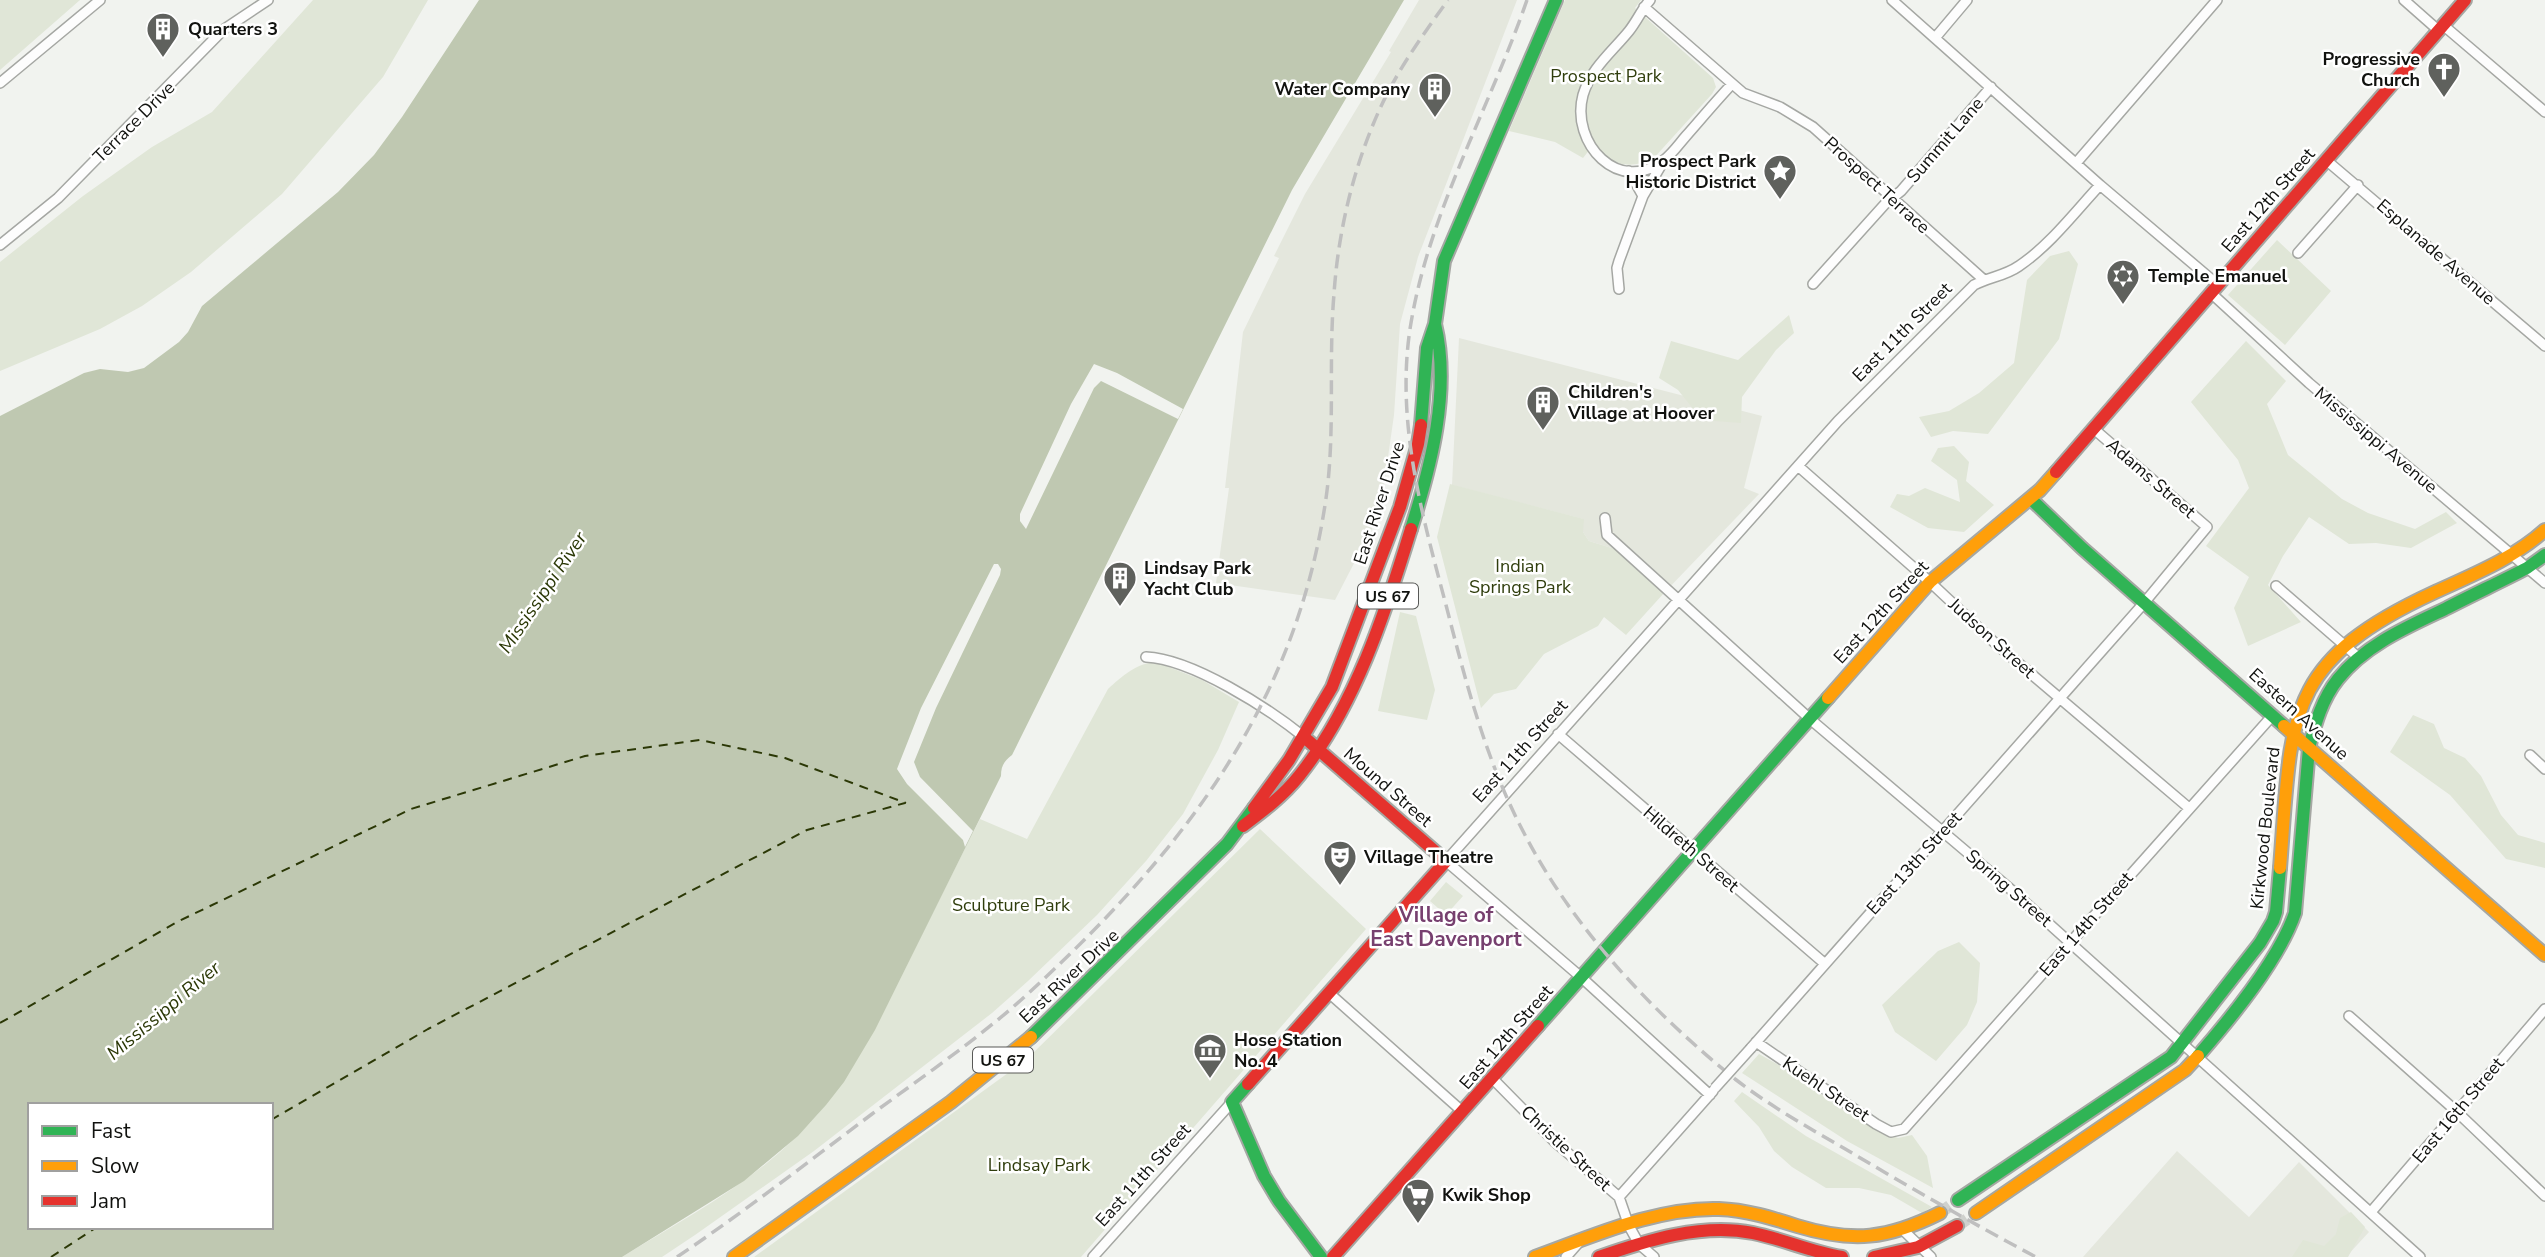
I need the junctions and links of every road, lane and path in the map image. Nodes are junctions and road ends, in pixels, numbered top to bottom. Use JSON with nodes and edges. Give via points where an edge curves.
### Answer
{"nodes":[{"id":1,"x":100,"y":0,"type":"edge"},
{"id":2,"x":268,"y":0,"type":"edge"},
{"id":3,"x":1556,"y":0,"type":"edge"},
{"id":4,"x":1892,"y":0,"type":"edge"},
{"id":5,"x":1967,"y":0,"type":"edge"},
{"id":6,"x":2217,"y":0,"type":"edge"},
{"id":7,"x":2404,"y":0,"type":"edge"},
{"id":8,"x":2465,"y":0,"type":"edge"},
{"id":9,"x":1647,"y":4,"type":"edge"},
{"id":10,"x":2441,"y":28,"type":"junction"},
{"id":11,"x":1935,"y":38,"type":"junction"},
{"id":12,"x":0,"y":83,"type":"edge"},
{"id":13,"x":1731,"y":84,"type":"junction"},
{"id":14,"x":1991,"y":87,"type":"junction"},
{"id":15,"x":2545,"y":113,"type":"edge"},
{"id":16,"x":1664,"y":160,"type":"junction"},
{"id":17,"x":2326,"y":160,"type":"junction"},
{"id":18,"x":2077,"y":162,"type":"junction"},
{"id":19,"x":1629,"y":172,"type":"junction"},
{"id":20,"x":2100,"y":185,"type":"junction"},
{"id":21,"x":2358,"y":185,"type":"junction"},
{"id":22,"x":1643,"y":196,"type":"junction"},
{"id":23,"x":1893,"y":198,"type":"junction"},
{"id":24,"x":0,"y":245,"type":"edge"},
{"id":25,"x":2298,"y":253,"type":"dead end"},
{"id":26,"x":1984,"y":280,"type":"junction"},
{"id":27,"x":1813,"y":284,"type":"dead end"},
{"id":28,"x":1619,"y":289,"type":"dead end"},
{"id":29,"x":2214,"y":289,"type":"junction"},
{"id":30,"x":1435,"y":324,"type":"junction"},
{"id":31,"x":2545,"y":346,"type":"edge"},
{"id":32,"x":2094,"y":429,"type":"junction"},
{"id":33,"x":1798,"y":466,"type":"junction"},
{"id":34,"x":2031,"y":499,"type":"junction"},
{"id":35,"x":1605,"y":518,"type":"dead end"},
{"id":36,"x":2207,"y":527,"type":"joint"},
{"id":37,"x":2545,"y":530,"type":"edge"},
{"id":38,"x":2513,"y":555,"type":"junction"},
{"id":39,"x":2545,"y":555,"type":"edge"},
{"id":40,"x":2527,"y":568,"type":"junction"},
{"id":41,"x":1930,"y":582,"type":"junction"},
{"id":42,"x":2545,"y":583,"type":"edge"},
{"id":43,"x":2276,"y":586,"type":"dead end"},
{"id":44,"x":1678,"y":600,"type":"junction"},
{"id":45,"x":2144,"y":603,"type":"junction"},
{"id":46,"x":2344,"y":645,"type":"junction"},
{"id":47,"x":1146,"y":657,"type":"dead end"},
{"id":48,"x":2358,"y":657,"type":"junction"},
{"id":49,"x":2060,"y":698,"type":"junction"},
{"id":50,"x":2273,"y":715,"type":"junction"},
{"id":51,"x":1810,"y":719,"type":"junction"},
{"id":52,"x":2293,"y":732,"type":"junction"},
{"id":53,"x":1558,"y":734,"type":"junction"},
{"id":54,"x":1304,"y":737,"type":"junction"},
{"id":55,"x":2309,"y":748,"type":"junction"},
{"id":56,"x":1318,"y":749,"type":"junction"},
{"id":57,"x":2530,"y":755,"type":"dead end"},
{"id":58,"x":2545,"y":769,"type":"edge"},
{"id":59,"x":2189,"y":808,"type":"junction"},
{"id":60,"x":1242,"y":827,"type":"junction"},
{"id":61,"x":1942,"y":831,"type":"junction"},
{"id":62,"x":1693,"y":851,"type":"junction"},
{"id":63,"x":1446,"y":860,"type":"junction"},
{"id":64,"x":2070,"y":943,"type":"junction"},
{"id":65,"x":2545,"y":955,"type":"edge"},
{"id":66,"x":1824,"y":964,"type":"junction"},
{"id":67,"x":1581,"y":978,"type":"junction"},
{"id":68,"x":1329,"y":993,"type":"junction"},
{"id":69,"x":2545,"y":1009,"type":"edge"},
{"id":70,"x":2349,"y":1016,"type":"dead end"},
{"id":71,"x":2184,"y":1043,"type":"junction"},
{"id":72,"x":1753,"y":1045,"type":"junction"},
{"id":73,"x":2198,"y":1056,"type":"junction"},
{"id":74,"x":1493,"y":1079,"type":"junction"},
{"id":75,"x":1712,"y":1091,"type":"junction"},
{"id":76,"x":1232,"y":1102,"type":"junction"},
{"id":77,"x":2456,"y":1111,"type":"junction"},
{"id":78,"x":1463,"y":1112,"type":"junction"},
{"id":79,"x":1897,"y":1132,"type":"joint"},
{"id":80,"x":2545,"y":1196,"type":"edge"},
{"id":81,"x":1619,"y":1197,"type":"junction"},
{"id":82,"x":1958,"y":1200,"type":"tunnel mouth"},
{"id":83,"x":2371,"y":1212,"type":"junction"},
{"id":84,"x":1940,"y":1213,"type":"tunnel mouth"},
{"id":85,"x":1976,"y":1213,"type":"tunnel mouth"},
{"id":86,"x":1629,"y":1226,"type":"junction"},
{"id":87,"x":1957,"y":1226,"type":"tunnel mouth"},
{"id":88,"x":1903,"y":1230,"type":"junction"},
{"id":89,"x":1581,"y":1240,"type":"junction"},
{"id":90,"x":1639,"y":1244,"type":"junction"},
{"id":91,"x":1920,"y":1247,"type":"junction"},
{"id":92,"x":734,"y":1257,"type":"edge"},
{"id":93,"x":1093,"y":1257,"type":"edge"},
{"id":94,"x":1321,"y":1257,"type":"edge"},
{"id":95,"x":1333,"y":1257,"type":"edge"},
{"id":96,"x":1535,"y":1257,"type":"edge"},
{"id":97,"x":1566,"y":1257,"type":"edge"},
{"id":98,"x":1599,"y":1257,"type":"edge"},
{"id":99,"x":1654,"y":1257,"type":"edge"},
{"id":100,"x":1842,"y":1257,"type":"edge"},
{"id":101,"x":1874,"y":1257,"type":"edge"},
{"id":102,"x":1931,"y":1257,"type":"edge"},
{"id":103,"x":2420,"y":1257,"type":"edge"}],
"edges":[{"from":1,"to":12,"type":"street"},
{"from":2,"to":24,"type":"street","name":"Terrace Drive","via":[[223,30],[58,198]]},
{"from":3,"to":30,"type":"street","name":"East River Drive","number":"US 67","via":[[1444,261]]},
{"from":4,"to":11,"type":"street","name":"Mississippi Avenue"},
{"from":5,"to":11,"type":"street"},
{"from":6,"to":18,"type":"street"},
{"from":7,"to":10,"type":"street"},
{"from":8,"to":10,"type":"street","name":"East 12th Street"},
{"from":9,"to":13,"type":"street","name":"Prospect Terrace"},
{"from":9,"to":19,"type":"street","via":[[1588,80],[1580,112],[1588,143],[1610,166]]},
{"from":10,"to":15,"type":"street"},
{"from":10,"to":17,"type":"street","name":"East 12th Street"},
{"from":11,"to":14,"type":"street","name":"Mississippi Avenue"},
{"from":13,"to":16,"type":"street"},
{"from":13,"to":23,"type":"street","name":"Prospect Terrace","via":[[1814,127]]},
{"from":14,"to":18,"type":"street","name":"Mississippi Avenue"},
{"from":14,"to":23,"type":"street","name":"Summit Lane"},
{"from":16,"to":19,"type":"street"},
{"from":16,"to":22,"type":"street"},
{"from":17,"to":21,"type":"street","name":"Esplanade Avenue"},
{"from":17,"to":29,"type":"street","name":"East 12th Street"},
{"from":18,"to":20,"type":"street","name":"Mississippi Avenue"},
{"from":19,"to":22,"type":"street"},
{"from":20,"to":26,"type":"street","via":[[2041,248],[2002,276]]},
{"from":20,"to":29,"type":"street","name":"Mississippi Avenue"},
{"from":21,"to":25,"type":"street"},
{"from":21,"to":31,"type":"street","name":"Esplanade Avenue"},
{"from":22,"to":28,"type":"street","via":[[1617,268]]},
{"from":23,"to":26,"type":"street","name":"Prospect Terrace"},
{"from":23,"to":27,"type":"street","name":"Summit Lane"},
{"from":26,"to":33,"type":"street","name":"East 11th Street","via":[[1856,402]]},
{"from":29,"to":32,"type":"street","name":"East 12th Street"},
{"from":29,"to":38,"type":"street","name":"Mississippi Avenue","via":[[2309,383]]},
{"from":30,"to":54,"type":"street","name":"East River Drive","number":"US 67","via":[[1427,348],[1423,410],[1409,481],[1344,660]]},
{"from":30,"to":56,"type":"street","name":"East River Drive","number":"US 67","via":[[1441,347],[1436,435],[1416,517],[1363,663]]},
{"from":32,"to":34,"type":"street","name":"East 12th Street"},
{"from":32,"to":36,"type":"street","name":"Adams Street"},
{"from":33,"to":41,"type":"street","name":"Judson Street"},
{"from":33,"to":44,"type":"street","name":"East 11th Street"},
{"from":34,"to":41,"type":"street","name":"East 12th Street"},
{"from":34,"to":45,"type":"street","name":"Eastern Avenue"},
{"from":35,"to":44,"type":"street","name":"Spring Street","via":[[1607,535]]},
{"from":36,"to":45,"type":"street","name":"East 13th Street"},
{"from":37,"to":38,"type":"street","name":"Kirkwood Boulevard"},
{"from":38,"to":40,"type":"street","name":"Mississippi Avenue"},
{"from":38,"to":46,"type":"street","name":"Kirkwood Boulevard","via":[[2379,621]]},
{"from":39,"to":40,"type":"street","name":"Kirkwood Boulevard"},
{"from":40,"to":42,"type":"street","name":"Mississippi Avenue"},
{"from":40,"to":48,"type":"street","name":"Kirkwood Boulevard","via":[[2391,635]]},
{"from":41,"to":49,"type":"street","name":"Judson Street"},
{"from":41,"to":51,"type":"street","name":"East 12th Street"},
{"from":43,"to":46,"type":"street"},
{"from":44,"to":51,"type":"street","name":"Spring Street"},
{"from":44,"to":53,"type":"street","name":"East 11th Street"},
{"from":45,"to":49,"type":"street","name":"East 13th Street"},
{"from":45,"to":50,"type":"street","name":"Eastern Avenue"},
{"from":46,"to":48,"type":"street"},
{"from":46,"to":52,"type":"street","name":"Kirkwood Boulevard","via":[[2308,689]]},
{"from":47,"to":54,"type":"street","name":"Mound Street","via":[[1164,657],[1199,673],[1262,705]]},
{"from":48,"to":55,"type":"street","name":"Kirkwood Boulevard","via":[[2319,708]]},
{"from":49,"to":59,"type":"street","name":"Judson Street"},
{"from":49,"to":61,"type":"street","name":"East 13th Street"},
{"from":50,"to":52,"type":"street","name":"Eastern Avenue"},
{"from":50,"to":59,"type":"street","name":"East 14th Street"},
{"from":51,"to":61,"type":"street","name":"Spring Street"},
{"from":51,"to":62,"type":"street","name":"East 12th Street"},
{"from":52,"to":55,"type":"street","name":"Eastern Avenue"},
{"from":52,"to":71,"type":"street","name":"Kirkwood Boulevard","via":[[2273,922]]},
{"from":53,"to":62,"type":"street","name":"Hildreth Street"},
{"from":53,"to":63,"type":"street","name":"East 11th Street"},
{"from":54,"to":56,"type":"street","name":"Mound Street"},
{"from":54,"to":60,"type":"street","name":"East River Drive","number":"US 67"},
{"from":55,"to":65,"type":"street","name":"Eastern Avenue"},
{"from":55,"to":73,"type":"street","name":"Kirkwood Boulevard","via":[[2291,929]]},
{"from":56,"to":60,"type":"street","name":"East River Drive","number":"US 67","via":[[1263,814]]},
{"from":56,"to":63,"type":"street","name":"Mound Street"},
{"from":57,"to":58,"type":"street"},
{"from":59,"to":64,"type":"street","name":"East 14th Street"},
{"from":60,"to":92,"type":"street","name":"East River Drive","number":"US 67","via":[[1107,966],[1010,1055]]},
{"from":61,"to":64,"type":"street","name":"Spring Street"},
{"from":61,"to":66,"type":"street","name":"East 13th Street"},
{"from":62,"to":66,"type":"street","name":"Hildreth Street"},
{"from":62,"to":67,"type":"street","name":"East 12th Street"},
{"from":63,"to":67,"type":"street","name":"Mound Street"},
{"from":63,"to":68,"type":"street","name":"East 11th Street"},
{"from":64,"to":71,"type":"street","name":"Spring Street"},
{"from":64,"to":79,"type":"street","name":"East 14th Street","via":[[1913,1120]]},
{"from":66,"to":72,"type":"street","name":"East 13th Street"},
{"from":67,"to":74,"type":"street","name":"East 12th Street"},
{"from":67,"to":75,"type":"street","name":"Mound Street"},
{"from":68,"to":76,"type":"street","name":"East 11th Street"},
{"from":68,"to":78,"type":"street"},
{"from":69,"to":77,"type":"street","name":"East 16th Street"},
{"from":70,"to":77,"type":"street"},
{"from":71,"to":73,"type":"street","name":"Spring Street"},
{"from":71,"to":82,"type":"street","name":"Kirkwood Boulevard","via":[[2153,1070]]},
{"from":72,"to":75,"type":"street","name":"East 13th Street","bridge":true},
{"from":72,"to":79,"type":"street","name":"Kuehl Street","via":[[1876,1124]]},
{"from":73,"to":83,"type":"street","name":"Spring Street"},
{"from":73,"to":85,"type":"street","name":"Kirkwood Boulevard","via":[[2166,1084]]},
{"from":74,"to":78,"type":"street","name":"East 12th Street"},
{"from":74,"to":81,"type":"street","name":"Christie Street","via":[[1555,1142]]},
{"from":75,"to":81,"type":"street","name":"East 13th Street"},
{"from":76,"to":93,"type":"street","name":"East 11th Street"},
{"from":76,"to":94,"type":"street","via":[[1264,1176]]},
{"from":77,"to":80,"type":"street"},
{"from":77,"to":83,"type":"street","name":"East 16th Street"},
{"from":78,"to":95,"type":"street","name":"East 12th Street"},
{"from":81,"to":86,"type":"street","name":"Christie Street"},
{"from":83,"to":103,"type":"street","name":"Spring Street"},
{"from":84,"to":88,"type":"street"},
{"from":86,"to":88,"type":"street","via":[[1715,1209],[1759,1213],[1853,1238]]},
{"from":86,"to":89,"type":"street"},
{"from":86,"to":90,"type":"street","name":"Christie Street"},
{"from":87,"to":91,"type":"street"},
{"from":88,"to":91,"type":"street"},
{"from":89,"to":96,"type":"street"},
{"from":89,"to":97,"type":"street"},
{"from":90,"to":98,"type":"street"},
{"from":90,"to":99,"type":"street","name":"Christie Street"},
{"from":90,"to":100,"type":"street","via":[[1725,1230]]},
{"from":91,"to":101,"type":"street"},
{"from":91,"to":102,"type":"street"}]}
